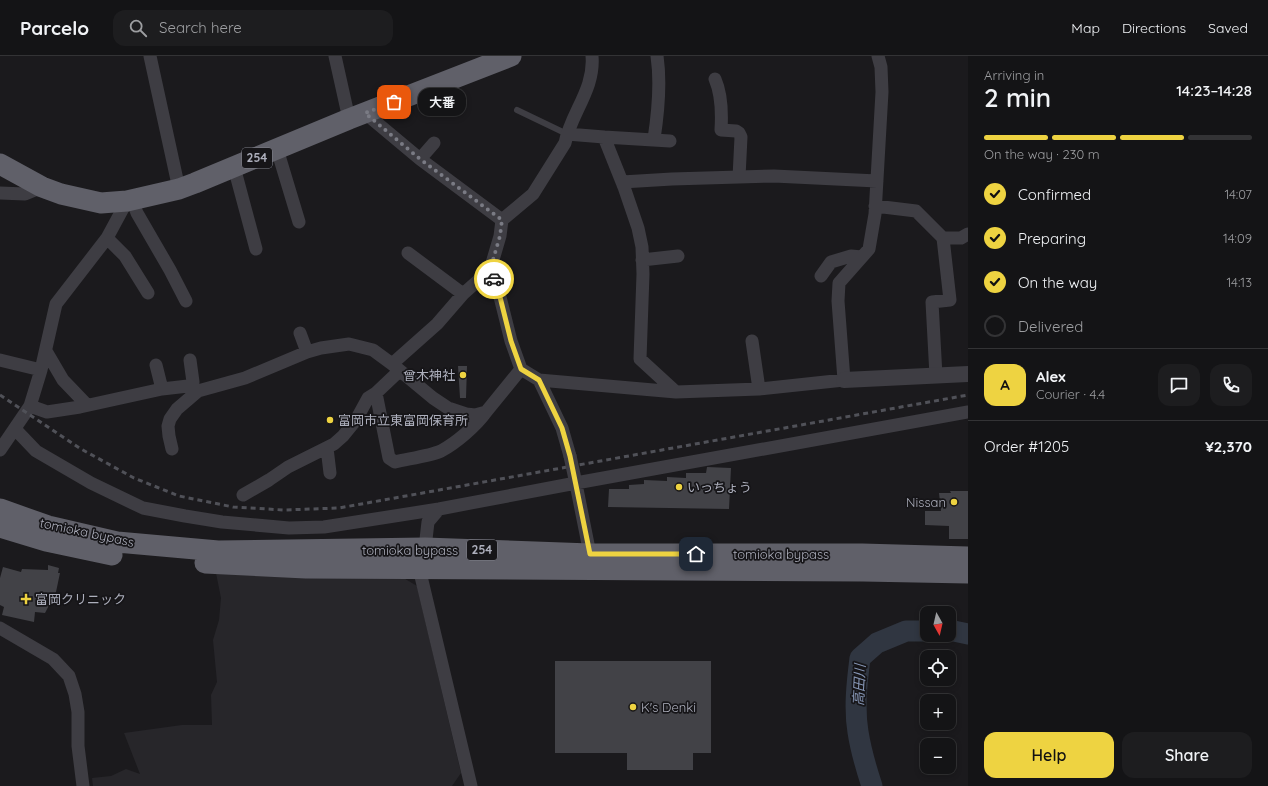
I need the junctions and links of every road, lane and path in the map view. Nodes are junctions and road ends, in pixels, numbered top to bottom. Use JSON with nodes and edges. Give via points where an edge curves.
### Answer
{"nodes":[{"id":1,"x":150,"y":56,"type":"edge"},
{"id":2,"x":335,"y":56,"type":"edge"},
{"id":3,"x":511,"y":56,"type":"edge"},
{"id":4,"x":592,"y":56,"type":"edge"},
{"id":5,"x":657,"y":56,"type":"edge"},
{"id":6,"x":878,"y":56,"type":"edge"},
{"id":7,"x":715,"y":79,"type":"dead end"},
{"id":8,"x":517,"y":110,"type":"dead end"},
{"id":9,"x":357,"y":116,"type":"junction"},
{"id":10,"x":567,"y":134,"type":"junction"},
{"id":11,"x":604,"y":137,"type":"junction"},
{"id":12,"x":654,"y":139,"type":"junction"},
{"id":13,"x":670,"y":141,"type":"dead end"},
{"id":14,"x":434,"y":143,"type":"dead end"},
{"id":15,"x":277,"y":149,"type":"junction"},
{"id":16,"x":420,"y":159,"type":"junction"},
{"id":17,"x":0,"y":164,"type":"edge"},
{"id":18,"x":234,"y":167,"type":"junction"},
{"id":19,"x":739,"y":177,"type":"junction"},
{"id":20,"x":877,"y":181,"type":"junction"},
{"id":21,"x":622,"y":182,"type":"junction"},
{"id":22,"x":42,"y":187,"type":"junction"},
{"id":23,"x":179,"y":189,"type":"junction"},
{"id":24,"x":0,"y":193,"type":"edge"},
{"id":25,"x":129,"y":201,"type":"junction"},
{"id":26,"x":875,"y":206,"type":"junction"},
{"id":27,"x":502,"y":220,"type":"junction"},
{"id":28,"x":299,"y":222,"type":"dead end"},
{"id":29,"x":968,"y":234,"type":"edge"},
{"id":30,"x":107,"y":238,"type":"junction"},
{"id":31,"x":943,"y":238,"type":"junction"},
{"id":32,"x":256,"y":249,"type":"dead end"},
{"id":33,"x":408,"y":253,"type":"dead end"},
{"id":34,"x":678,"y":256,"type":"dead end"},
{"id":35,"x":862,"y":257,"type":"junction"},
{"id":36,"x":642,"y":260,"type":"junction"},
{"id":37,"x":490,"y":270,"type":"junction"},
{"id":38,"x":821,"y":276,"type":"dead end"},
{"id":39,"x":148,"y":293,"type":"dead end"},
{"id":40,"x":463,"y":294,"type":"junction"},
{"id":41,"x":186,"y":301,"type":"dead end"},
{"id":42,"x":300,"y":332,"type":"dead end"},
{"id":43,"x":752,"y":341,"type":"dead end"},
{"id":44,"x":46,"y":351,"type":"junction"},
{"id":45,"x":307,"y":352,"type":"junction"},
{"id":46,"x":0,"y":360,"type":"edge"},
{"id":47,"x":190,"y":360,"type":"dead end"},
{"id":48,"x":156,"y":365,"type":"dead end"},
{"id":49,"x":396,"y":368,"type":"junction"},
{"id":50,"x":521,"y":369,"type":"junction"},
{"id":51,"x":41,"y":370,"type":"junction"},
{"id":52,"x":968,"y":374,"type":"edge"},
{"id":53,"x":936,"y":376,"type":"junction"},
{"id":54,"x":539,"y":380,"type":"junction"},
{"id":55,"x":844,"y":380,"type":"junction"},
{"id":56,"x":162,"y":389,"type":"junction"},
{"id":57,"x":195,"y":389,"type":"junction"},
{"id":58,"x":759,"y":389,"type":"junction"},
{"id":59,"x":676,"y":392,"type":"junction"},
{"id":60,"x":376,"y":393,"type":"junction"},
{"id":61,"x":87,"y":405,"type":"junction"},
{"id":62,"x":30,"y":406,"type":"junction"},
{"id":63,"x":486,"y":412,"type":"junction"},
{"id":64,"x":968,"y":412,"type":"edge"},
{"id":65,"x":15,"y":429,"type":"junction"},
{"id":66,"x":172,"y":448,"type":"dead end"},
{"id":67,"x":327,"y":448,"type":"junction"},
{"id":68,"x":0,"y":450,"type":"edge"},
{"id":69,"x":330,"y":473,"type":"dead end"},
{"id":70,"x":575,"y":481,"type":"junction"},
{"id":71,"x":243,"y":496,"type":"dead end"},
{"id":72,"x":0,"y":509,"type":"edge"},
{"id":73,"x":439,"y":509,"type":"junction"},
{"id":74,"x":0,"y":527,"type":"edge"},
{"id":75,"x":590,"y":554,"type":"junction"},
{"id":76,"x":968,"y":557,"type":"edge"},
{"id":77,"x":422,"y":558,"type":"junction"},
{"id":78,"x":968,"y":573,"type":"edge"},
{"id":79,"x":0,"y":628,"type":"edge"},
{"id":80,"x":83,"y":786,"type":"edge"},
{"id":81,"x":470,"y":786,"type":"edge"}],
"edges":[{"from":1,"to":23,"type":"street"},
{"from":2,"to":9,"type":"street"},
{"from":3,"to":9,"type":"highway","number":"254"},
{"from":4,"to":10,"type":"street","via":[[593,66],[587,91]]},
{"from":5,"to":12,"type":"street","via":[[659,68]]},
{"from":6,"to":20,"type":"street","via":[[882,92]]},
{"from":7,"to":19,"type":"street","via":[[722,116],[721,130],[740,133]]},
{"from":8,"to":10,"type":"lane"},
{"from":9,"to":15,"type":"highway","number":"254"},
{"from":9,"to":16,"type":"street"},
{"from":10,"to":11,"type":"street"},
{"from":10,"to":27,"type":"street","via":[[565,143],[533,194]]},
{"from":11,"to":12,"type":"street"},
{"from":11,"to":21,"type":"street"},
{"from":12,"to":13,"type":"street"},
{"from":14,"to":16,"type":"street"},
{"from":15,"to":18,"type":"highway","number":"254"},
{"from":15,"to":28,"type":"street"},
{"from":16,"to":27,"type":"street"},
{"from":17,"to":22,"type":"highway","number":"254"},
{"from":18,"to":23,"type":"highway","number":"254"},
{"from":18,"to":32,"type":"street"},
{"from":19,"to":20,"type":"street","via":[[774,176]]},
{"from":19,"to":21,"type":"street"},
{"from":20,"to":26,"type":"street"},
{"from":21,"to":36,"type":"street","via":[[638,228]]},
{"from":22,"to":24,"type":"street","via":[[25,194]]},
{"from":22,"to":25,"type":"highway","number":"254","via":[[101,203]]},
{"from":23,"to":25,"type":"highway","number":"254"},
{"from":25,"to":30,"type":"street"},
{"from":25,"to":41,"type":"street"},
{"from":26,"to":31,"type":"street","via":[[916,211]]},
{"from":26,"to":35,"type":"street","via":[[869,249]]},
{"from":27,"to":37,"type":"street"},
{"from":29,"to":31,"type":"street","via":[[960,238]]},
{"from":30,"to":39,"type":"street","via":[[125,256]]},
{"from":30,"to":44,"type":"street","via":[[56,304]]},
{"from":31,"to":53,"type":"street","via":[[950,300],[932,302]]},
{"from":33,"to":40,"type":"street"},
{"from":34,"to":36,"type":"street"},
{"from":35,"to":38,"type":"street","via":[[851,256],[831,262]]},
{"from":35,"to":55,"type":"street","via":[[839,283]]},
{"from":36,"to":59,"type":"street","via":[[640,359]]},
{"from":37,"to":40,"type":"street"},
{"from":37,"to":50,"type":"street","via":[[497,285]]},
{"from":40,"to":49,"type":"street"},
{"from":42,"to":45,"type":"street"},
{"from":43,"to":58,"type":"street"},
{"from":44,"to":51,"type":"street"},
{"from":44,"to":61,"type":"street","via":[[63,380]]},
{"from":45,"to":49,"type":"street","via":[[349,344],[373,350]]},
{"from":45,"to":57,"type":"street","via":[[246,378]]},
{"from":46,"to":51,"type":"street"},
{"from":47,"to":57,"type":"street"},
{"from":48,"to":56,"type":"street"},
{"from":49,"to":60,"type":"street","via":[[395,375]]},
{"from":49,"to":63,"type":"street","via":[[448,408],[475,415]]},
{"from":50,"to":54,"type":"street"},
{"from":50,"to":63,"type":"street"},
{"from":51,"to":62,"type":"street"},
{"from":52,"to":53,"type":"street"},
{"from":53,"to":55,"type":"street"},
{"from":54,"to":59,"type":"street"},
{"from":54,"to":70,"type":"street","bridge":true,"via":[[562,428]]},
{"from":55,"to":58,"type":"street"},
{"from":56,"to":57,"type":"street","via":[[188,386]]},
{"from":56,"to":61,"type":"street"},
{"from":57,"to":66,"type":"street","via":[[170,419],[168,426]]},
{"from":58,"to":59,"type":"street"},
{"from":60,"to":63,"type":"street","via":[[388,458],[395,462],[440,451],[478,423]]},
{"from":60,"to":67,"type":"street","via":[[368,398],[356,420],[343,436]]},
{"from":61,"to":62,"type":"street","via":[[48,412]]},
{"from":62,"to":65,"type":"street"},
{"from":64,"to":70,"type":"street"},
{"from":65,"to":68,"type":"street"},
{"from":65,"to":73,"type":"street","via":[[36,451],[91,483],[143,508],[185,516],[289,528],[324,527]]},
{"from":67,"to":69,"type":"street"},
{"from":67,"to":71,"type":"street","via":[[288,467]]},
{"from":70,"to":73,"type":"street"},
{"from":70,"to":75,"type":"street"},
{"from":72,"to":77,"type":"highway","name":"tomioka bypass","number":"254","via":[[48,526],[117,542],[218,551]]},
{"from":73,"to":77,"type":"street","via":[[428,522]]},
{"from":74,"to":77,"type":"highway","name":"tomioka bypass","number":"254","via":[[46,541],[111,555],[218,565],[306,568]]},
{"from":75,"to":76,"type":"highway","name":"tomioka bypass","number":"254","via":[[862,554]]},
{"from":75,"to":77,"type":"highway","name":"tomioka bypass","number":"254"},
{"from":77,"to":78,"type":"highway","name":"tomioka bypass","number":"254","via":[[592,570]]},
{"from":77,"to":81,"type":"street"},
{"from":79,"to":80,"type":"street","via":[[53,659],[69,676],[78,712],[78,746]]}]}
